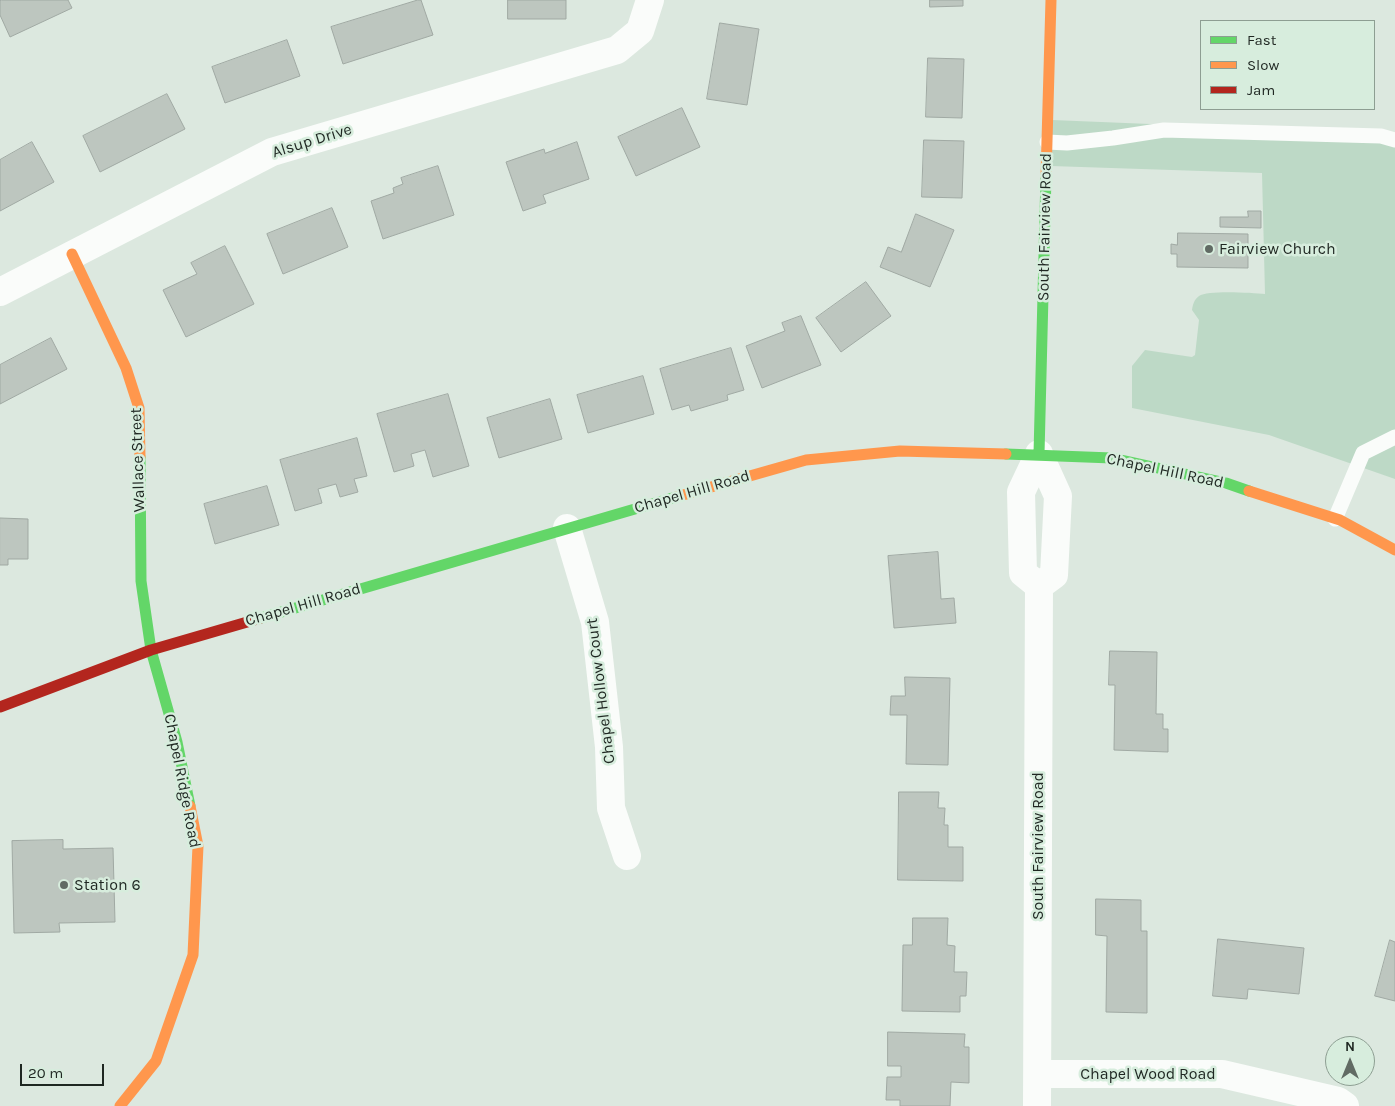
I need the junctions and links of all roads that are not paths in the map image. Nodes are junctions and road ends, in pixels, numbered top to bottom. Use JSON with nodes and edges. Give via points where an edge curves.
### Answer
{"nodes":[{"id":1,"x":650,"y":0,"type":"edge"},
{"id":2,"x":1051,"y":0,"type":"edge"},
{"id":3,"x":1395,"y":140,"type":"edge"},
{"id":4,"x":1047,"y":142,"type":"junction"},
{"id":5,"x":72,"y":254,"type":"junction"},
{"id":6,"x":0,"y":292,"type":"edge"},
{"id":7,"x":1395,"y":437,"type":"edge"},
{"id":8,"x":1039,"y":454,"type":"junction"},
{"id":9,"x":1335,"y":519,"type":"junction"},
{"id":10,"x":567,"y":528,"type":"junction"},
{"id":11,"x":1395,"y":550,"type":"edge"},
{"id":12,"x":1039,"y":586,"type":"junction"},
{"id":13,"x":151,"y":650,"type":"junction"},
{"id":14,"x":0,"y":706,"type":"edge"},
{"id":15,"x":627,"y":856,"type":"dead end"},
{"id":16,"x":1038,"y":1074,"type":"junction"},
{"id":17,"x":120,"y":1106,"type":"edge"},
{"id":18,"x":1037,"y":1106,"type":"edge"},
{"id":19,"x":1344,"y":1106,"type":"edge"}],
"edges":[{"from":1,"to":5,"type":"street","name":"Alsup Drive","via":[[640,31],[617,50],[272,152]]},
{"from":2,"to":4,"type":"street","name":"South Fairview Road"},
{"from":3,"to":4,"type":"lane","via":[[1381,136],[1164,130],[1067,143]]},
{"from":4,"to":8,"type":"street","name":"South Fairview Road"},
{"from":5,"to":6,"type":"street","name":"Alsup Drive"},
{"from":5,"to":13,"type":"street","name":"Wallace Street","via":[[126,368],[139,408],[141,581]]},
{"from":7,"to":9,"type":"lane","via":[[1363,453]]},
{"from":8,"to":9,"type":"street","name":"Chapel Hill Road","via":[[1112,458],[1226,483]]},
{"from":8,"to":10,"type":"street","name":"Chapel Hill Road","via":[[900,451],[806,460]]},
{"from":8,"to":12,"type":"street","via":[[1058,496],[1054,575]]},
{"from":8,"to":12,"type":"street","via":[[1021,492],[1023,574]]},
{"from":9,"to":11,"type":"street","name":"Chapel Hill Road"},
{"from":10,"to":13,"type":"street","name":"Chapel Hill Road"},
{"from":10,"to":15,"type":"street","name":"Chapel Hollow Court","via":[[594,622],[609,746],[611,808]]},
{"from":12,"to":16,"type":"street","name":"South Fairview Road"},
{"from":13,"to":14,"type":"street","name":"Chapel Hill Road"},
{"from":13,"to":17,"type":"street","name":"Chapel Ridge Road","via":[[177,742],[198,846],[193,955],[156,1061]]},
{"from":16,"to":18,"type":"street","name":"South Fairview Road"},
{"from":16,"to":19,"type":"street","name":"Chapel Wood Road","via":[[1222,1074]]}]}
